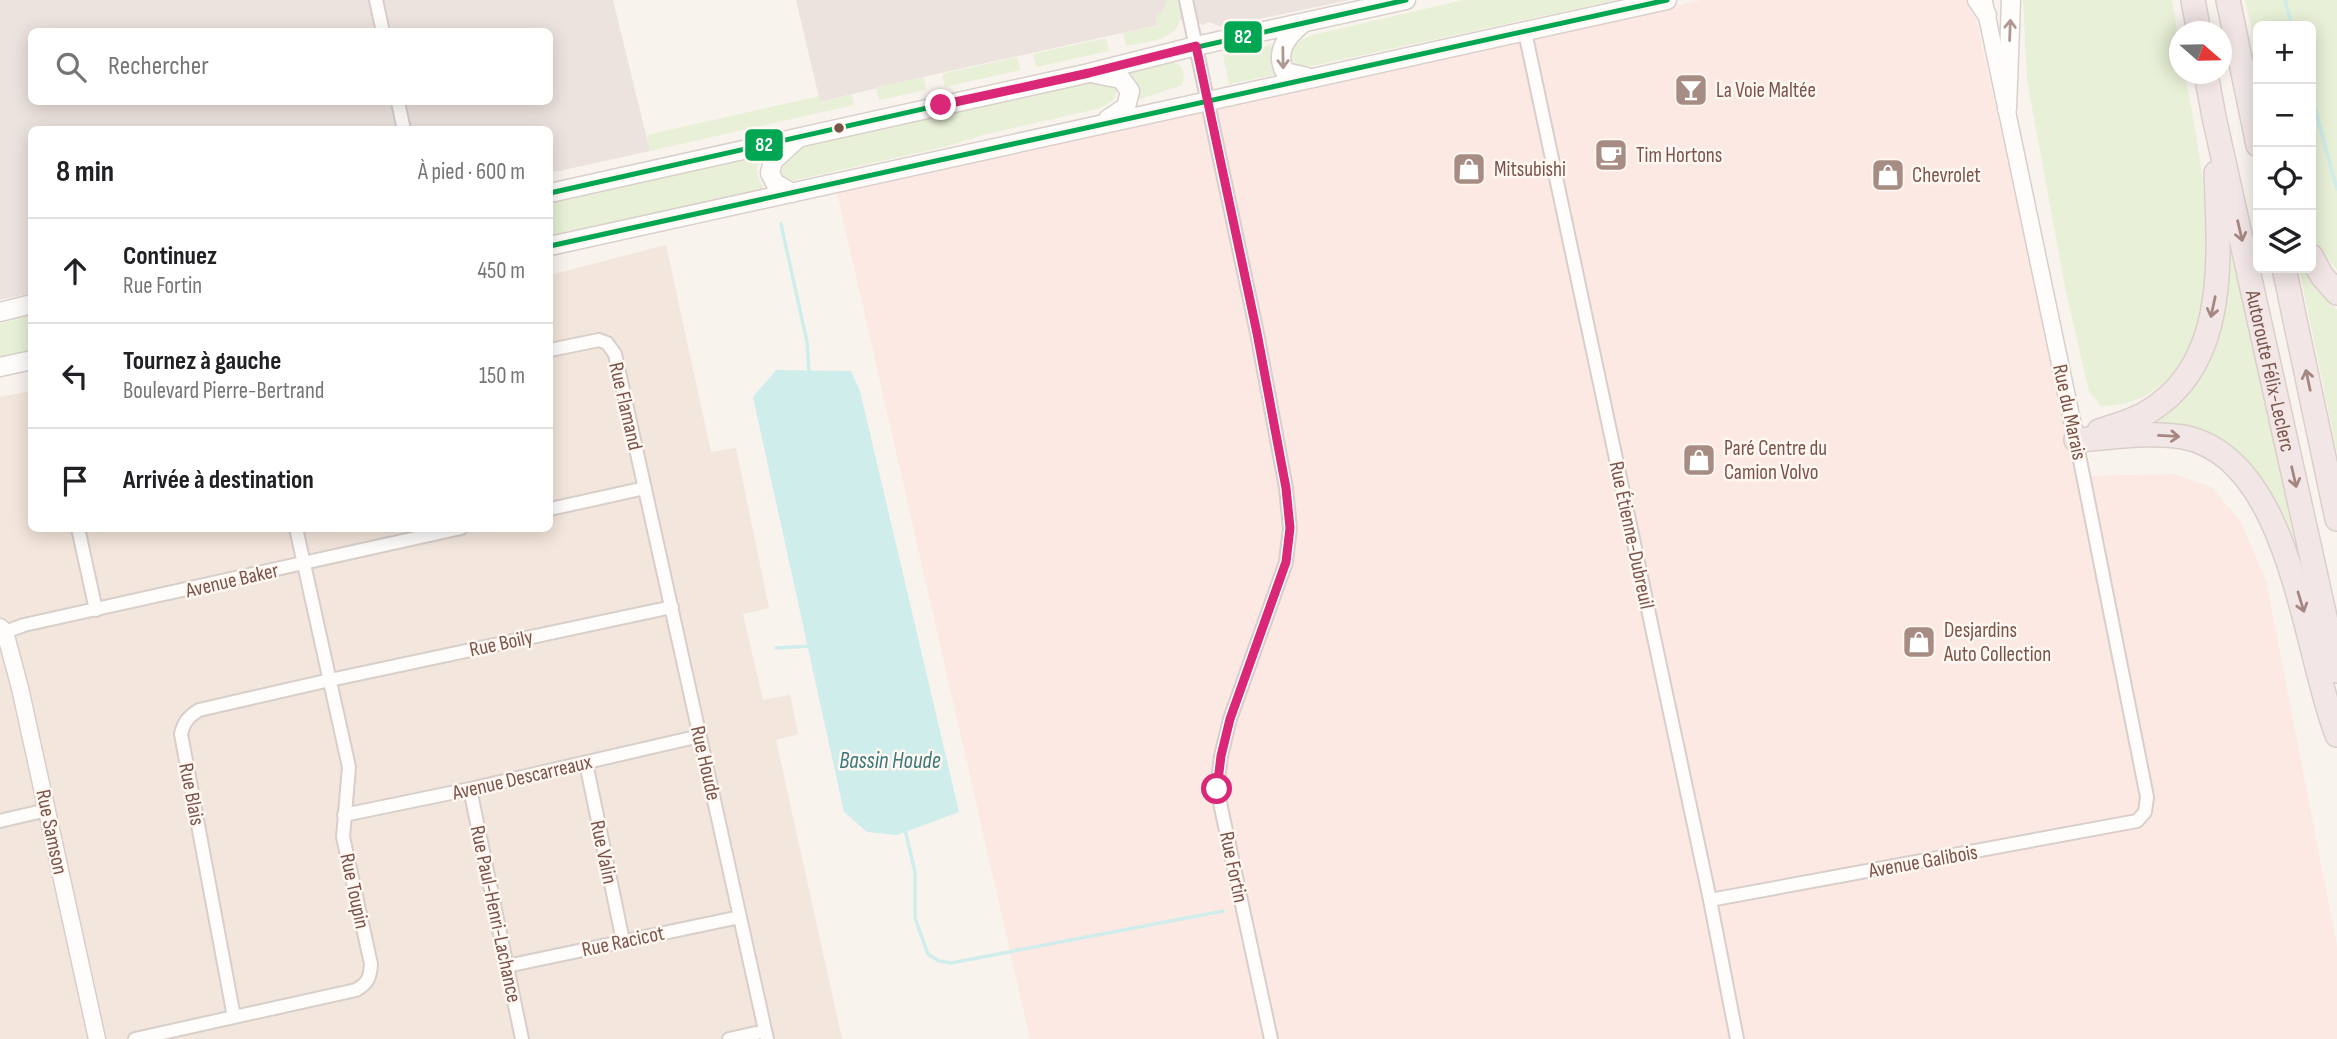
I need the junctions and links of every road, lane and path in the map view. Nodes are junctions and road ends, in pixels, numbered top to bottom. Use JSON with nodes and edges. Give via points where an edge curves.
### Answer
{"nodes":[{"id":1,"x":376,"y":0,"type":"edge"},
{"id":2,"x":1186,"y":0,"type":"edge"},
{"id":3,"x":1406,"y":0,"type":"edge"},
{"id":4,"x":1667,"y":0,"type":"edge"},
{"id":5,"x":2011,"y":0,"type":"edge"},
{"id":6,"x":2193,"y":0,"type":"edge"},
{"id":7,"x":2228,"y":0,"type":"edge"},
{"id":8,"x":1983,"y":5,"type":"edge"},
{"id":9,"x":2197,"y":21,"type":"edge"},
{"id":10,"x":1303,"y":23,"type":"junction"},
{"id":11,"x":382,"y":28,"type":"edge"},
{"id":12,"x":1525,"y":32,"type":"junction"},
{"id":13,"x":1196,"y":46,"type":"junction"},
{"id":14,"x":2240,"y":60,"type":"junction"},
{"id":15,"x":1089,"y":73,"type":"junction"},
{"id":16,"x":1312,"y":78,"type":"junction"},
{"id":17,"x":2208,"y":84,"type":"edge"},
{"id":18,"x":2253,"y":99,"type":"edge"},
{"id":19,"x":1207,"y":101,"type":"junction"},
{"id":20,"x":399,"y":105,"type":"edge"},
{"id":21,"x":2007,"y":109,"type":"junction"},
{"id":22,"x":2214,"y":117,"type":"junction"},
{"id":23,"x":2253,"y":121,"type":"edge"},
{"id":24,"x":1102,"y":123,"type":"junction"},
{"id":25,"x":403,"y":126,"type":"edge"},
{"id":26,"x":799,"y":137,"type":"junction"},
{"id":27,"x":553,"y":192,"type":"edge"},
{"id":28,"x":792,"y":194,"type":"junction"},
{"id":29,"x":553,"y":245,"type":"edge"},
{"id":30,"x":2316,"y":265,"type":"edge"},
{"id":31,"x":2285,"y":273,"type":"edge"},
{"id":32,"x":2337,"y":293,"type":"edge"},
{"id":33,"x":28,"y":305,"type":"edge"},
{"id":34,"x":0,"y":312,"type":"edge"},
{"id":35,"x":553,"y":349,"type":"edge"},
{"id":36,"x":28,"y":361,"type":"edge"},
{"id":37,"x":0,"y":367,"type":"edge"},
{"id":38,"x":2076,"y":440,"type":"junction"},
{"id":39,"x":645,"y":488,"type":"junction"},
{"id":40,"x":553,"y":508,"type":"edge"},
{"id":41,"x":2337,"y":519,"type":"edge"},
{"id":42,"x":79,"y":532,"type":"edge"},
{"id":43,"x":297,"y":532,"type":"edge"},
{"id":44,"x":432,"y":532,"type":"edge"},
{"id":45,"x":304,"y":564,"type":"junction"},
{"id":46,"x":672,"y":607,"type":"junction"},
{"id":47,"x":96,"y":610,"type":"junction"},
{"id":48,"x":2,"y":630,"type":"edge"},
{"id":49,"x":2337,"y":671,"type":"edge"},
{"id":50,"x":330,"y":680,"type":"junction"},
{"id":51,"x":2337,"y":735,"type":"edge"},
{"id":52,"x":700,"y":736,"type":"junction"},
{"id":53,"x":586,"y":763,"type":"junction"},
{"id":54,"x":470,"y":789,"type":"junction"},
{"id":55,"x":47,"y":810,"type":"junction"},
{"id":56,"x":344,"y":815,"type":"junction"},
{"id":57,"x":0,"y":821,"type":"edge"},
{"id":58,"x":2137,"y":821,"type":"joint"},
{"id":59,"x":1710,"y":900,"type":"junction"},
{"id":60,"x":740,"y":917,"type":"junction"},
{"id":61,"x":623,"y":941,"type":"junction"},
{"id":62,"x":507,"y":966,"type":"junction"},
{"id":63,"x":234,"y":1017,"type":"junction"},
{"id":64,"x":766,"y":1035,"type":"edge"},
{"id":65,"x":97,"y":1039,"type":"edge"},
{"id":66,"x":135,"y":1039,"type":"edge"},
{"id":67,"x":522,"y":1039,"type":"edge"},
{"id":68,"x":729,"y":1039,"type":"edge"},
{"id":69,"x":1271,"y":1039,"type":"edge"},
{"id":70,"x":1737,"y":1039,"type":"edge"}],
"edges":[{"from":1,"to":11,"type":"street"},
{"from":2,"to":13,"type":"street","name":"Rue Fortin"},
{"from":3,"to":10,"type":"main road"},
{"from":4,"to":12,"type":"main road"},
{"from":21,"to":5,"type":"main road","one_way":true},
{"from":6,"to":9,"type":"highway"},
{"from":7,"to":14,"type":"highway"},
{"from":8,"to":21,"type":"street","name":"Rue du Marais"},
{"from":10,"to":13,"type":"main road"},
{"from":10,"to":16,"type":"main road","one_way":true,"via":[[1285,42],[1280,60],[1285,72]]},
{"from":12,"to":16,"type":"main road"},
{"from":12,"to":59,"type":"street","name":"Rue Étienne-Dubreuil"},
{"from":13,"to":15,"type":"main road"},
{"from":13,"to":19,"type":"street","name":"Rue Fortin"},
{"from":14,"to":18,"type":"highway"},
{"from":14,"to":23,"type":"highway"},
{"from":15,"to":24,"type":"main road","via":[[1121,79],[1130,91],[1126,107]]},
{"from":15,"to":26,"type":"main road"},
{"from":16,"to":19,"type":"main road"},
{"from":17,"to":22,"type":"highway","name":"Autoroute Félix-Leclerc"},
{"from":19,"to":24,"type":"main road"},
{"from":19,"to":69,"type":"street","name":"Rue Fortin","via":[[1257,333],[1290,528],[1286,562],[1230,719],[1217,789]]},
{"from":20,"to":25,"type":"street"},
{"from":21,"to":38,"type":"street","name":"Rue du Marais"},
{"from":22,"to":38,"type":"highway","one_way":true,"via":[[2219,262],[2216,297],[2199,355],[2188,376],[2143,415]]},
{"from":22,"to":49,"type":"highway","name":"Autoroute Félix-Leclerc","one_way":true},
{"from":24,"to":28,"type":"main road"},
{"from":26,"to":27,"type":"main road"},
{"from":26,"to":28,"type":"main road","via":[[781,151],[769,173]]},
{"from":28,"to":29,"type":"main road"},
{"from":30,"to":32,"type":"highway"},
{"from":41,"to":31,"type":"highway","name":"Autoroute Félix-Leclerc","one_way":true},
{"from":33,"to":34,"type":"main road"},
{"from":35,"to":39,"type":"street","name":"Rue Flamand","via":[[598,340],[612,348]]},
{"from":36,"to":37,"type":"main road"},
{"from":38,"to":51,"type":"highway","one_way":true,"via":[[2184,437],[2233,462],[2253,485],[2287,557]]},
{"from":38,"to":58,"type":"street","name":"Rue du Marais","via":[[2147,797],[2146,812]]},
{"from":39,"to":40,"type":"street"},
{"from":39,"to":46,"type":"street","name":"Rue Houde"},
{"from":42,"to":47,"type":"street"},
{"from":43,"to":45,"type":"street","name":"Rue Toupin"},
{"from":44,"to":45,"type":"street","name":"Avenue Baker"},
{"from":45,"to":47,"type":"street","name":"Avenue Baker"},
{"from":45,"to":50,"type":"street","name":"Rue Toupin"},
{"from":46,"to":50,"type":"street","name":"Rue Boily"},
{"from":46,"to":52,"type":"street","name":"Rue Houde"},
{"from":47,"to":48,"type":"street","name":"Avenue Baker"},
{"from":48,"to":55,"type":"street","name":"Rue Samson"},
{"from":50,"to":56,"type":"street","name":"Rue Toupin","via":[[349,767]]},
{"from":50,"to":63,"type":"street","name":"Rue Blais","via":[[199,710],[189,716],[181,734]]},
{"from":52,"to":53,"type":"street","name":"Avenue Descarreaux"},
{"from":52,"to":60,"type":"street","name":"Rue Houde"},
{"from":53,"to":54,"type":"street","name":"Avenue Descarreaux"},
{"from":53,"to":61,"type":"street","name":"Rue Valin"},
{"from":54,"to":56,"type":"street","name":"Avenue Descarreaux"},
{"from":54,"to":62,"type":"street","name":"Rue Paul-Henri-Lachance"},
{"from":55,"to":57,"type":"street"},
{"from":55,"to":65,"type":"street","name":"Rue Samson"},
{"from":56,"to":63,"type":"street","name":"Rue Toupin","via":[[343,837],[371,975],[356,990]]},
{"from":58,"to":59,"type":"street","name":"Avenue Galibois"},
{"from":59,"to":70,"type":"street","name":"Rue Étienne-Dubreuil"},
{"from":60,"to":61,"type":"street","name":"Rue Racicot"},
{"from":60,"to":64,"type":"street","name":"Rue Houde"},
{"from":61,"to":62,"type":"street","name":"Rue Racicot"},
{"from":62,"to":67,"type":"street","name":"Rue Paul-Henri-Lachance"},
{"from":63,"to":66,"type":"street","name":"Rue Toupin"},
{"from":64,"to":68,"type":"street"}]}
